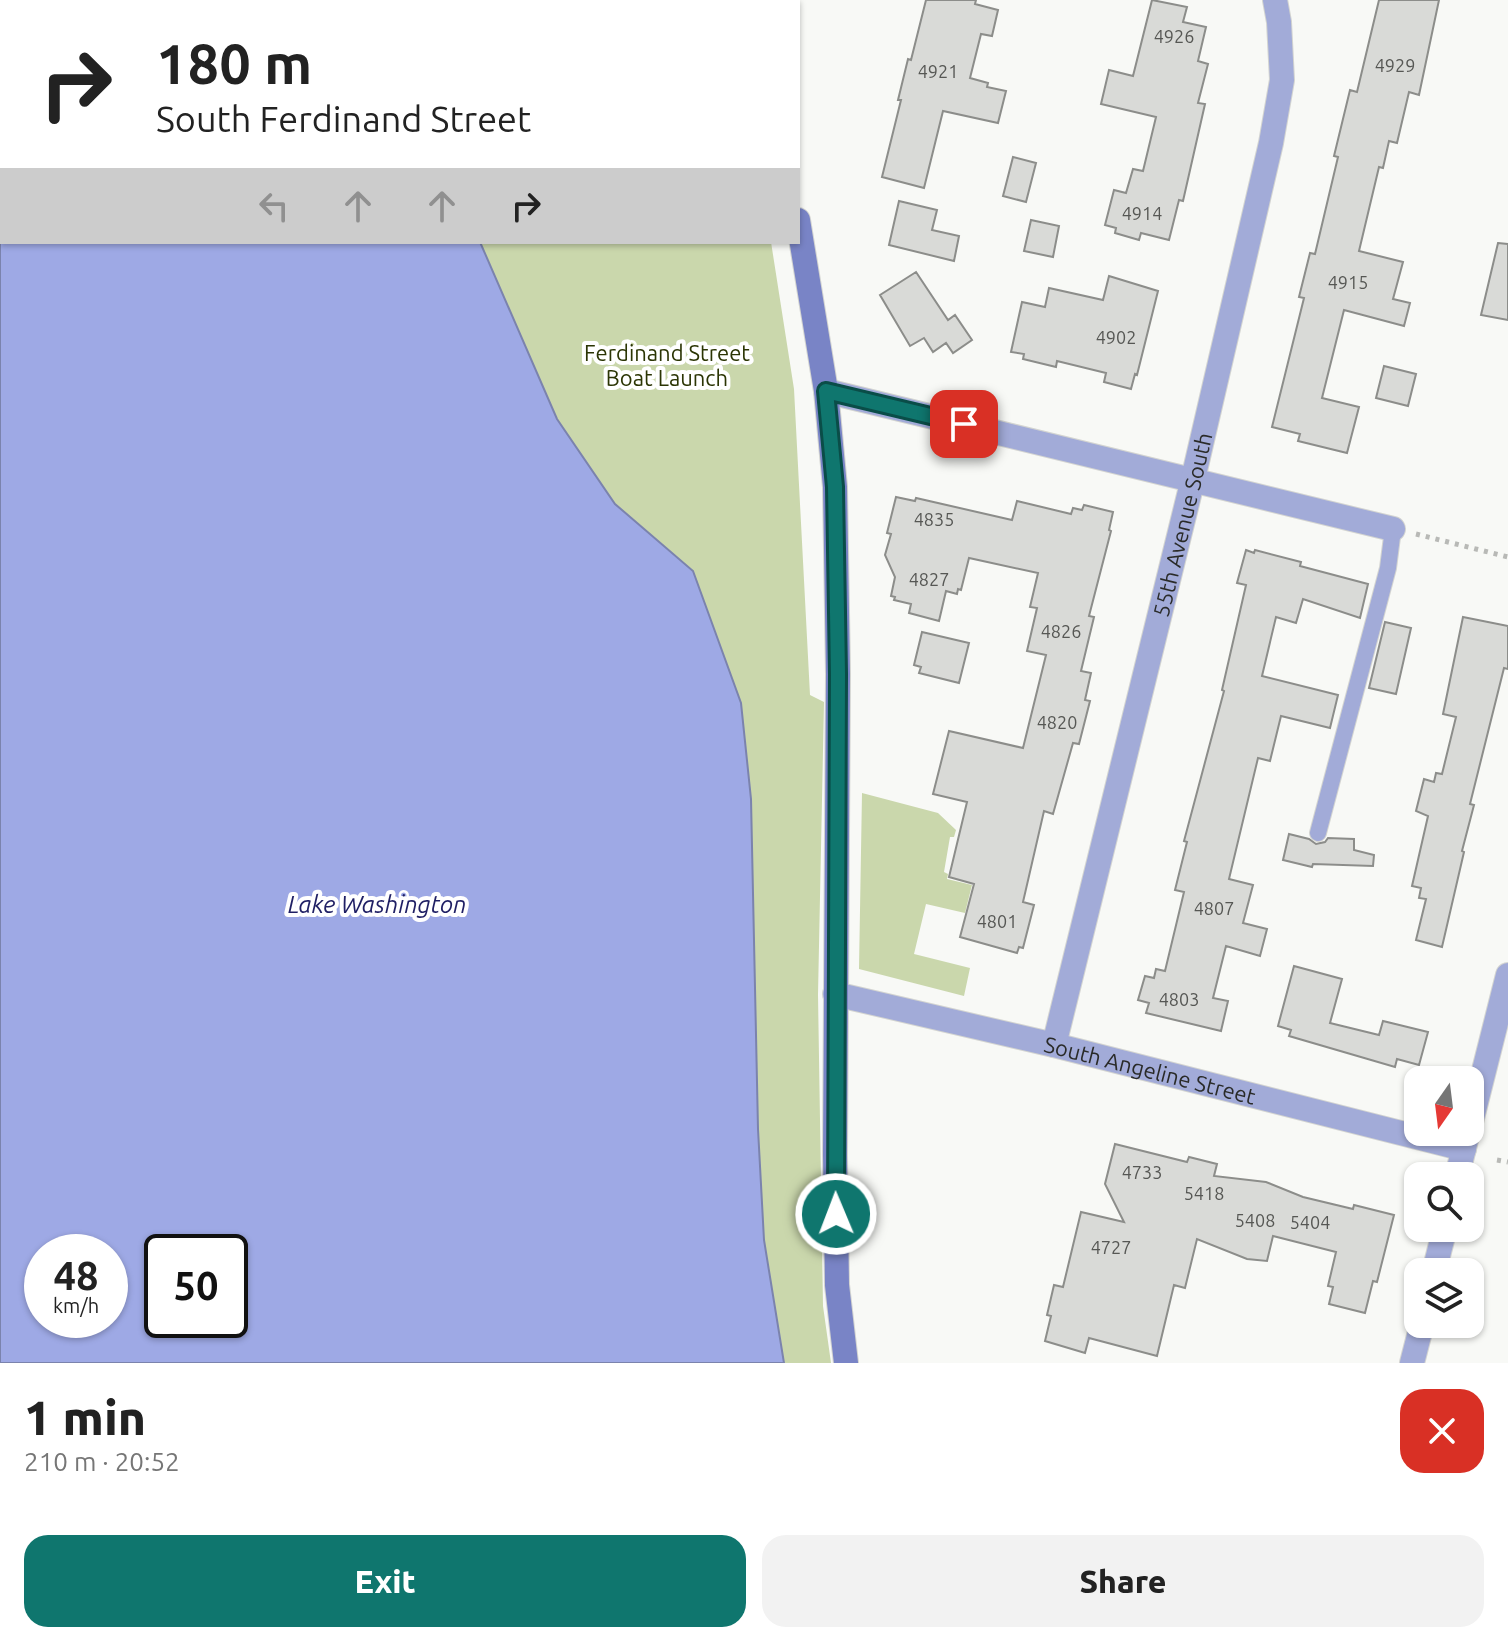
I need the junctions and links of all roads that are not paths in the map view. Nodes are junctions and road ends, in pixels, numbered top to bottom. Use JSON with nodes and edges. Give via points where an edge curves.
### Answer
{"nodes":[{"id":1,"x":1275,"y":0,"type":"edge"},
{"id":2,"x":800,"y":232,"type":"edge"},
{"id":3,"x":826,"y":391,"type":"junction"},
{"id":4,"x":1193,"y":479,"type":"junction"},
{"id":5,"x":1400,"y":530,"type":"joint"},
{"id":6,"x":1318,"y":833,"type":"dead end"},
{"id":7,"x":1508,"y":975,"type":"edge"},
{"id":8,"x":835,"y":994,"type":"junction"},
{"id":9,"x":1054,"y":1045,"type":"junction"},
{"id":10,"x":1484,"y":1069,"type":"edge"},
{"id":11,"x":1404,"y":1122,"type":"edge"},
{"id":12,"x":1418,"y":1338,"type":"edge"},
{"id":13,"x":846,"y":1363,"type":"edge"},
{"id":14,"x":1412,"y":1363,"type":"edge"}],
"edges":[{"from":1,"to":4,"type":"street","name":"55th Avenue South","via":[[1282,80]]},
{"from":2,"to":3,"type":"main road"},
{"from":3,"to":4,"type":"street"},
{"from":3,"to":8,"type":"main road","via":[[835,487],[838,674]]},
{"from":4,"to":5,"type":"street"},
{"from":4,"to":9,"type":"street","name":"55th Avenue South"},
{"from":5,"to":6,"type":"lane"},
{"from":7,"to":10,"type":"street"},
{"from":8,"to":9,"type":"street","name":"South Angeline Street"},
{"from":8,"to":13,"type":"main road","via":[[837,1285]]},
{"from":9,"to":11,"type":"street","name":"South Angeline Street"},
{"from":12,"to":14,"type":"street"}]}
